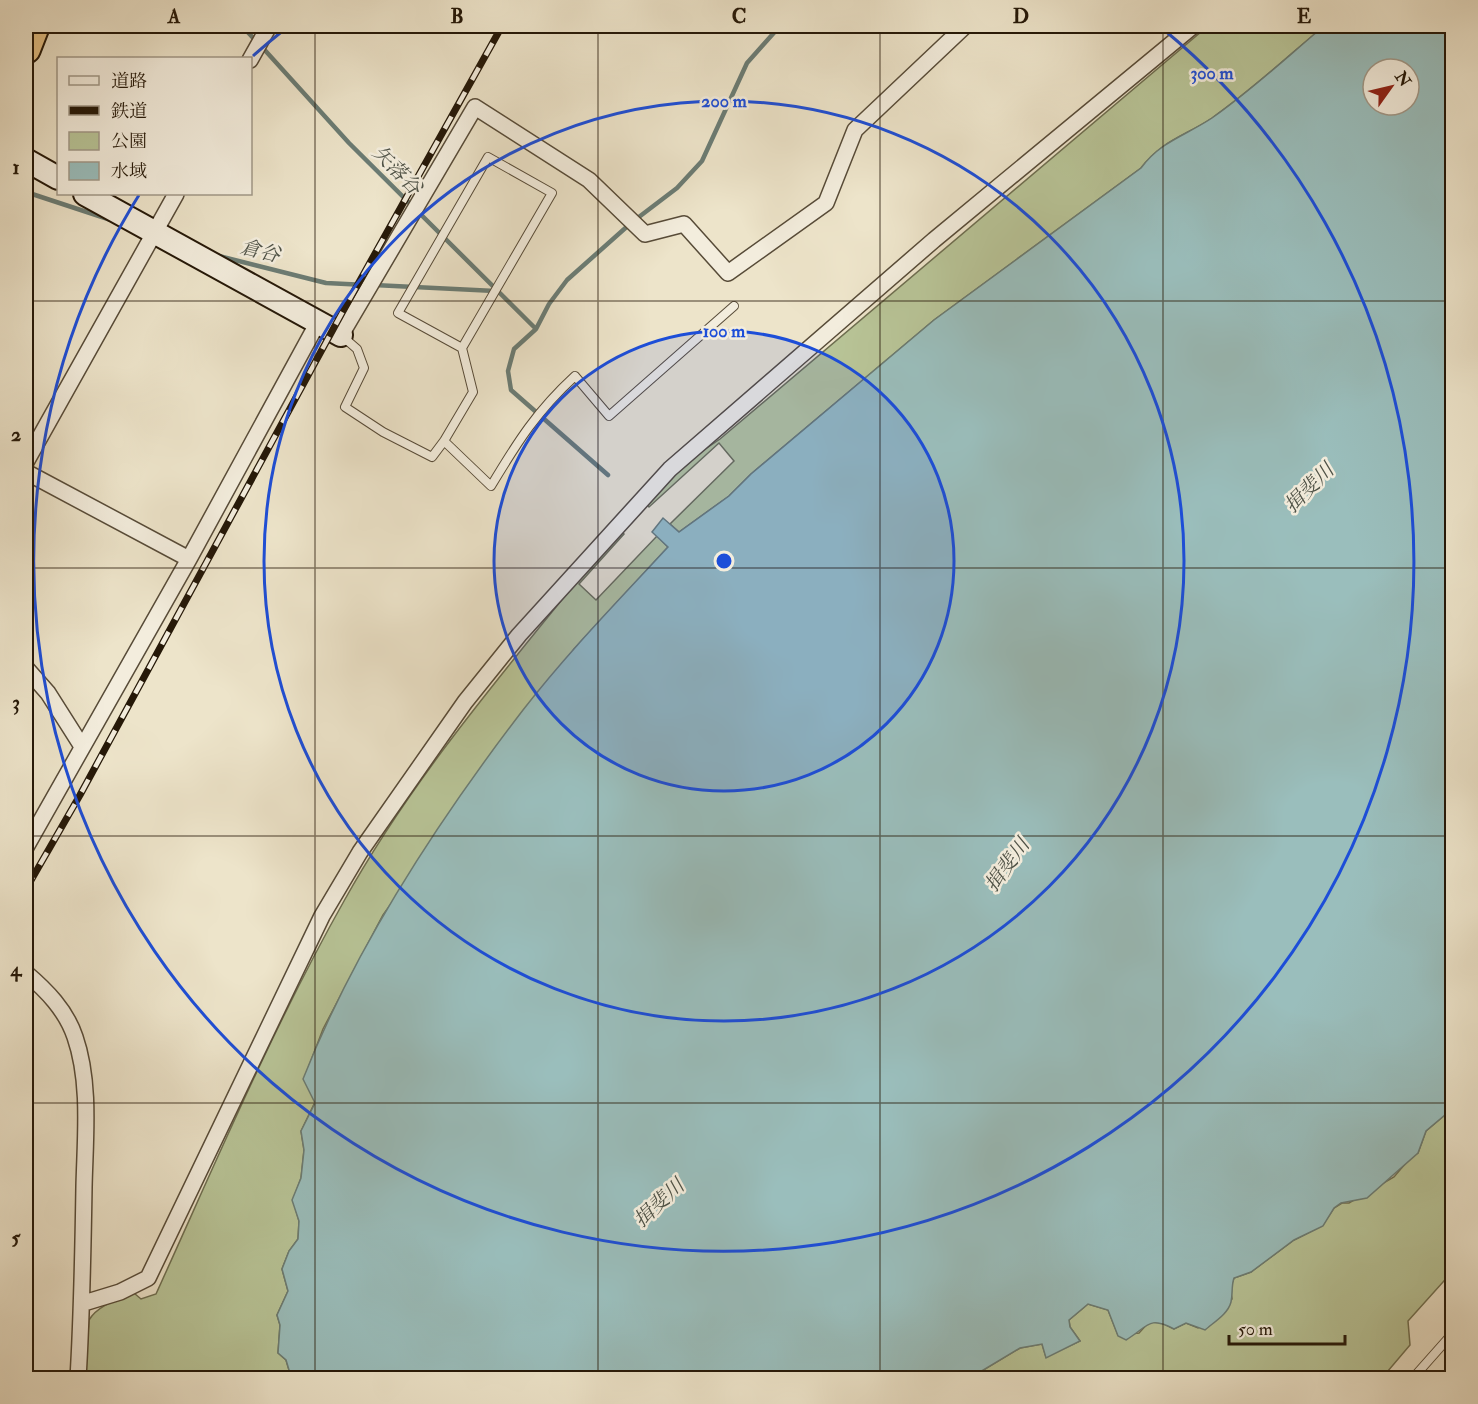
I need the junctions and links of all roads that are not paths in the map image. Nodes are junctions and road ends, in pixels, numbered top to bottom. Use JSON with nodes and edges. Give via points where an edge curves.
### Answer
{"nodes":[{"id":1,"x":35,"y":26,"type":"edge"},
{"id":2,"x":269,"y":26,"type":"edge"},
{"id":3,"x":965,"y":26,"type":"edge"},
{"id":4,"x":1192,"y":26,"type":"edge"},
{"id":5,"x":26,"y":49,"type":"edge"},
{"id":6,"x":252,"y":57,"type":"edge"},
{"id":7,"x":26,"y":160,"type":"edge"},
{"id":8,"x":57,"y":177,"type":"edge"},
{"id":9,"x":87,"y":195,"type":"edge"},
{"id":10,"x":175,"y":195,"type":"edge"},
{"id":11,"x":154,"y":232,"type":"junction"},
{"id":12,"x":734,"y":306,"type":"dead end"},
{"id":13,"x":317,"y":324,"type":"junction"},
{"id":14,"x":341,"y":336,"type":"junction"},
{"id":15,"x":462,"y":348,"type":"junction"},
{"id":16,"x":444,"y":441,"type":"junction"},
{"id":17,"x":26,"y":462,"type":"edge"},
{"id":18,"x":26,"y":472,"type":"edge"},
{"id":19,"x":189,"y":559,"type":"junction"},
{"id":20,"x":26,"y":668,"type":"edge"},
{"id":21,"x":81,"y":745,"type":"junction"},
{"id":22,"x":26,"y":847,"type":"edge"},
{"id":23,"x":26,"y":973,"type":"edge"},
{"id":24,"x":84,"y":1303,"type":"junction"},
{"id":25,"x":1452,"y":1334,"type":"edge"},
{"id":26,"x":78,"y":1378,"type":"edge"},
{"id":27,"x":1413,"y":1378,"type":"edge"}],
"edges":[{"from":1,"to":5,"type":"highway"},
{"from":2,"to":6,"type":"street"},
{"from":3,"to":14,"type":"street","via":[[855,130],[826,203],[728,273],[684,224],[645,234],[590,180],[475,107]]},
{"from":4,"to":24,"type":"street","via":[[934,240],[670,469],[519,636],[465,702],[360,852],[322,916],[148,1278]]},
{"from":7,"to":8,"type":"street"},
{"from":9,"to":11,"type":"street"},
{"from":10,"to":11,"type":"street"},
{"from":11,"to":13,"type":"street"},
{"from":11,"to":17,"type":"street"},
{"from":12,"to":16,"type":"lane","via":[[609,416],[575,376],[525,429],[491,486]]},
{"from":13,"to":14,"type":"street"},
{"from":13,"to":19,"type":"street"},
{"from":14,"to":16,"type":"lane","via":[[357,349],[364,368],[345,407],[432,457]]},
{"from":15,"to":15,"type":"lane","via":[[552,193],[488,157],[398,313]]},
{"from":15,"to":16,"type":"lane","via":[[473,392]]},
{"from":18,"to":19,"type":"street"},
{"from":19,"to":21,"type":"street"},
{"from":20,"to":21,"type":"street","via":[[48,693]]},
{"from":21,"to":22,"type":"street"},
{"from":23,"to":24,"type":"street","via":[[49,993],[65,1016],[75,1036],[82,1070]]},
{"from":24,"to":26,"type":"street"},
{"from":25,"to":27,"type":"lane"}]}
